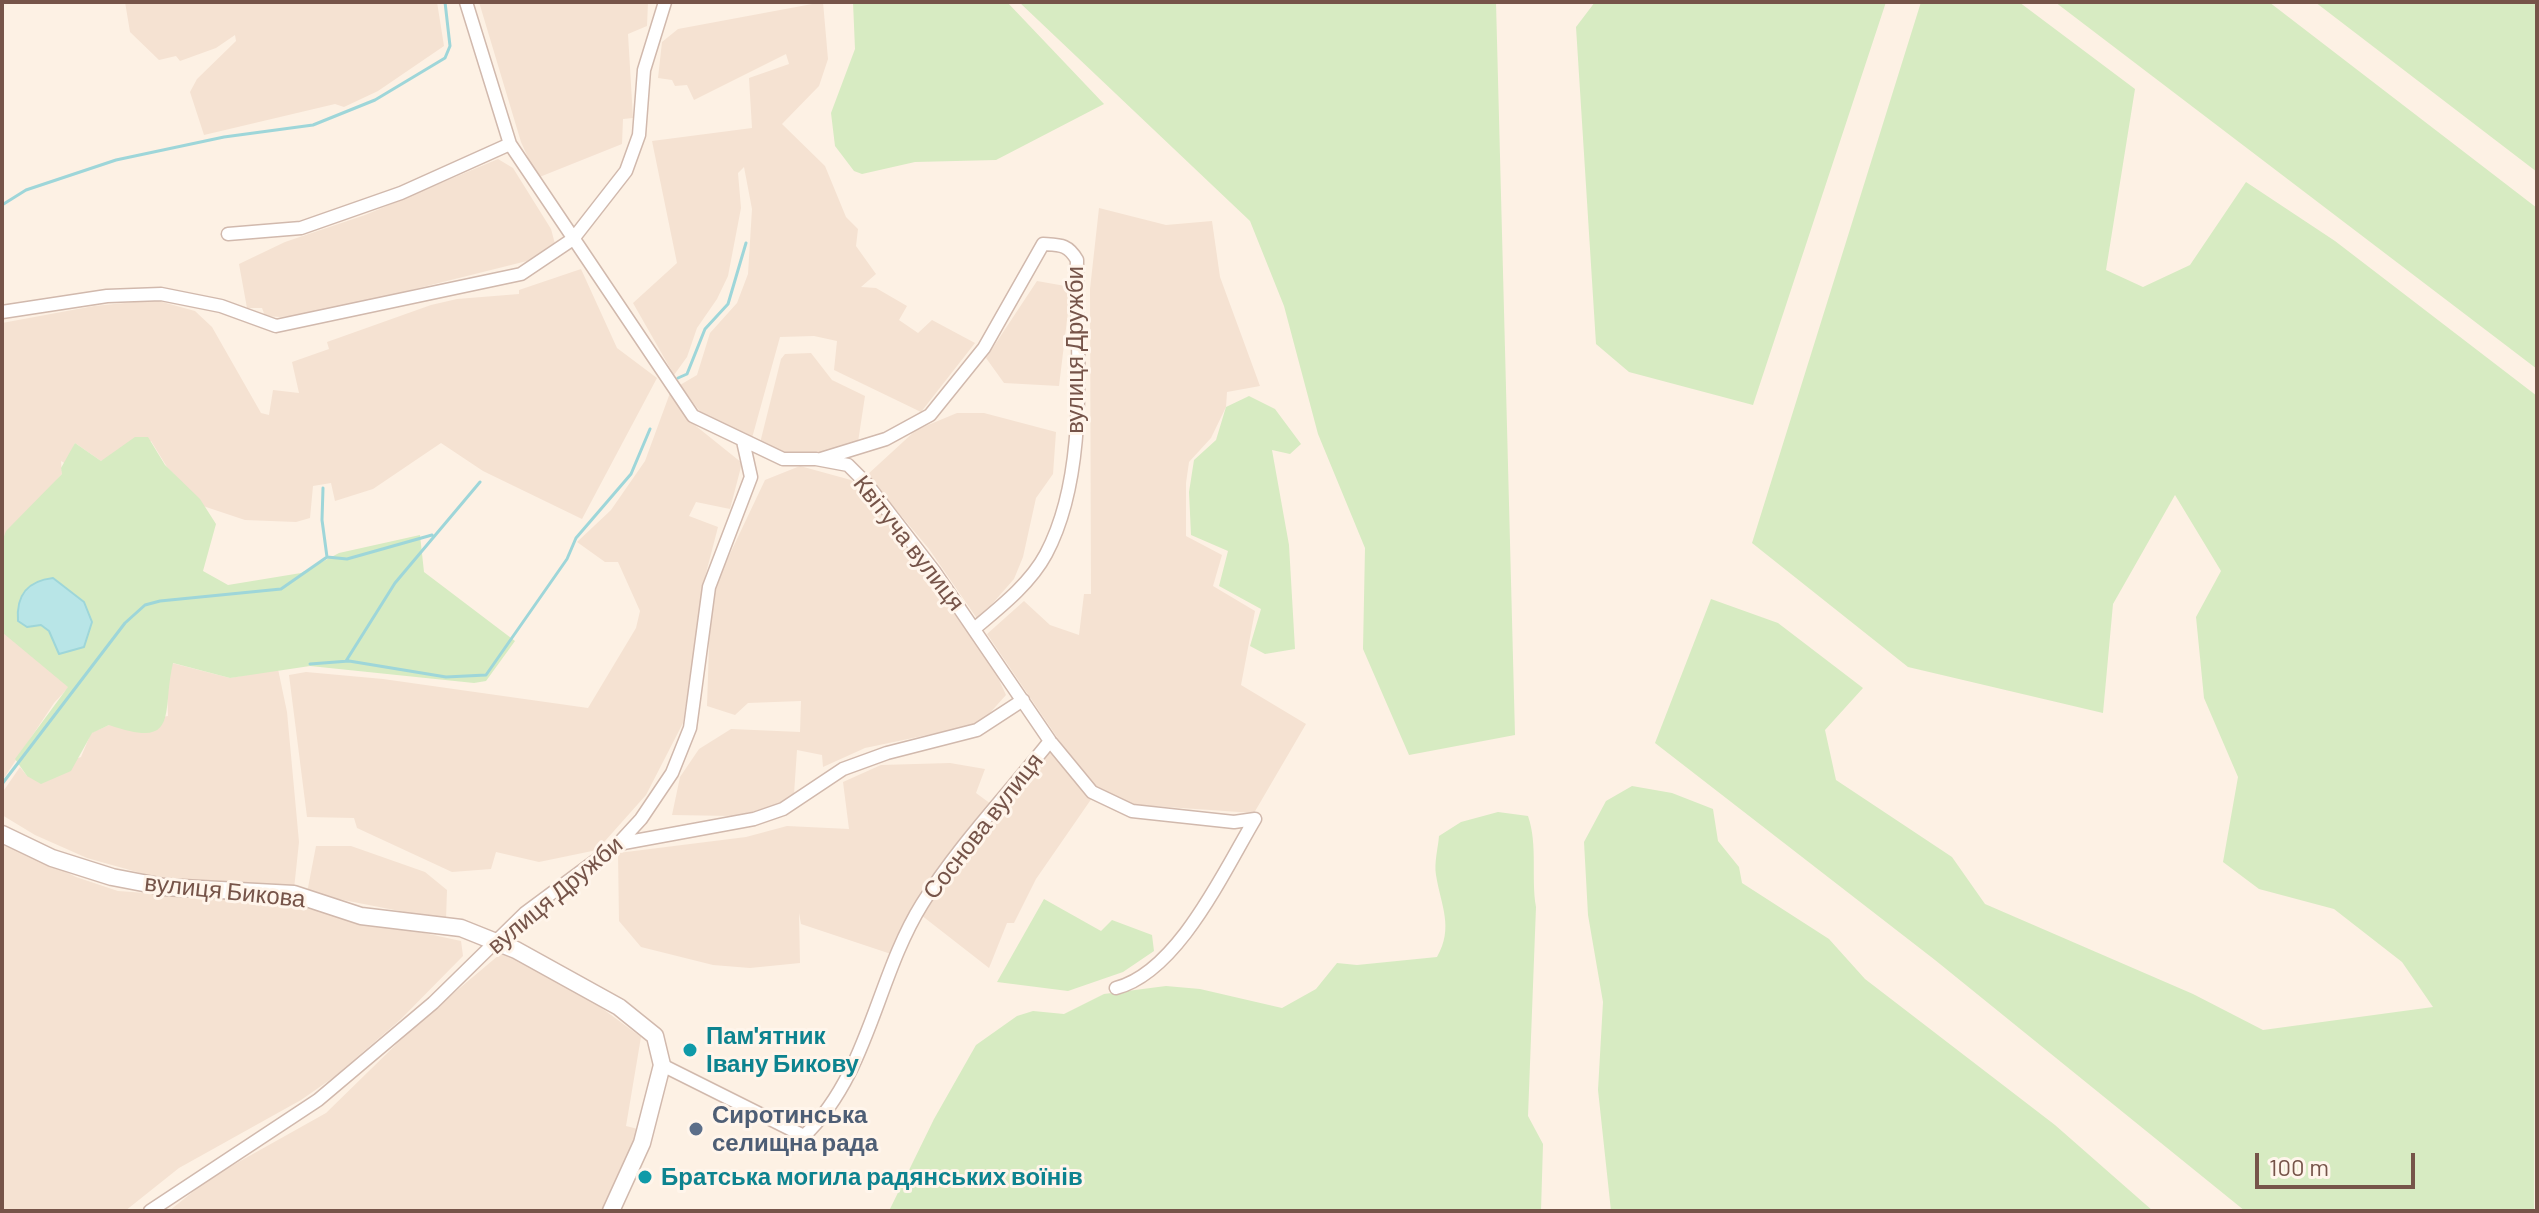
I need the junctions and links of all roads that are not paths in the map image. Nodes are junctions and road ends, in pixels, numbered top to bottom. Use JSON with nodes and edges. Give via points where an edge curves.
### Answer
{"nodes":[{"id":1,"x":466,"y":2,"type":"edge"},
{"id":2,"x":665,"y":2,"type":"edge"},
{"id":3,"x":510,"y":144,"type":"junction"},
{"id":4,"x":228,"y":234,"type":"dead end"},
{"id":5,"x":573,"y":239,"type":"junction"},
{"id":6,"x":2,"y":312,"type":"edge"},
{"id":7,"x":743,"y":441,"type":"junction"},
{"id":8,"x":819,"y":460,"type":"junction"},
{"id":9,"x":974,"y":629,"type":"junction"},
{"id":10,"x":1023,"y":700,"type":"junction"},
{"id":11,"x":1050,"y":741,"type":"junction"},
{"id":12,"x":2,"y":834,"type":"edge"},
{"id":13,"x":618,"y":844,"type":"junction"},
{"id":14,"x":496,"y":942,"type":"junction"},
{"id":15,"x":1116,"y":988,"type":"dead end"},
{"id":16,"x":662,"y":1065,"type":"junction"},
{"id":17,"x":150,"y":1211,"type":"edge"},
{"id":18,"x":611,"y":1211,"type":"edge"}],
"edges":[{"from":1,"to":3,"type":"street","name":"Квітуча вулиця"},
{"from":2,"to":5,"type":"street","via":[[644,70],[639,135],[626,171]]},
{"from":3,"to":4,"type":"street","via":[[401,193],[301,228]]},
{"from":3,"to":5,"type":"street","name":"Квітуча вулиця"},
{"from":5,"to":6,"type":"street","via":[[521,274],[276,326],[221,306],[161,294],[107,296]]},
{"from":5,"to":7,"type":"street","name":"Квітуча вулиця","via":[[693,416]]},
{"from":7,"to":8,"type":"street","name":"Квітуча вулиця","via":[[783,459]]},
{"from":7,"to":13,"type":"street","name":"вулиця Дружби","via":[[751,477],[709,587],[690,728],[672,773]]},
{"from":8,"to":9,"type":"street","name":"Квітуча вулиця","via":[[848,465],[867,484]]},
{"from":8,"to":9,"type":"street","name":"вулиця Дружби","via":[[886,439],[930,415],[984,348],[1043,244],[1071,249],[1077,260],[1075,453],[1066,500],[1045,555],[1011,598]]},
{"from":9,"to":10,"type":"street","name":"Квітуча вулиця"},
{"from":10,"to":11,"type":"street","name":"Квітуча вулиця"},
{"from":10,"to":13,"type":"street","via":[[977,730],[843,769],[783,809]]},
{"from":11,"to":15,"type":"street","name":"Квітуча вулиця","via":[[1092,792],[1119,807],[1182,818],[1255,819],[1200,912],[1164,958],[1152,972]]},
{"from":11,"to":16,"type":"street","name":"Соснова вулиця","via":[[921,905],[852,1067],[804,1136]]},
{"from":12,"to":14,"type":"street","name":"вулиця Бикова","via":[[52,858],[112,877],[164,887],[294,894],[361,916],[461,928]]},
{"from":13,"to":14,"type":"street","name":"вулиця Дружби","via":[[525,913]]},
{"from":14,"to":16,"type":"street","name":"вулиця Бикова","via":[[619,1007],[655,1036]]},
{"from":14,"to":17,"type":"street","name":"вулиця Дружби","via":[[318,1100]]},
{"from":16,"to":18,"type":"street","via":[[642,1143]]}]}
